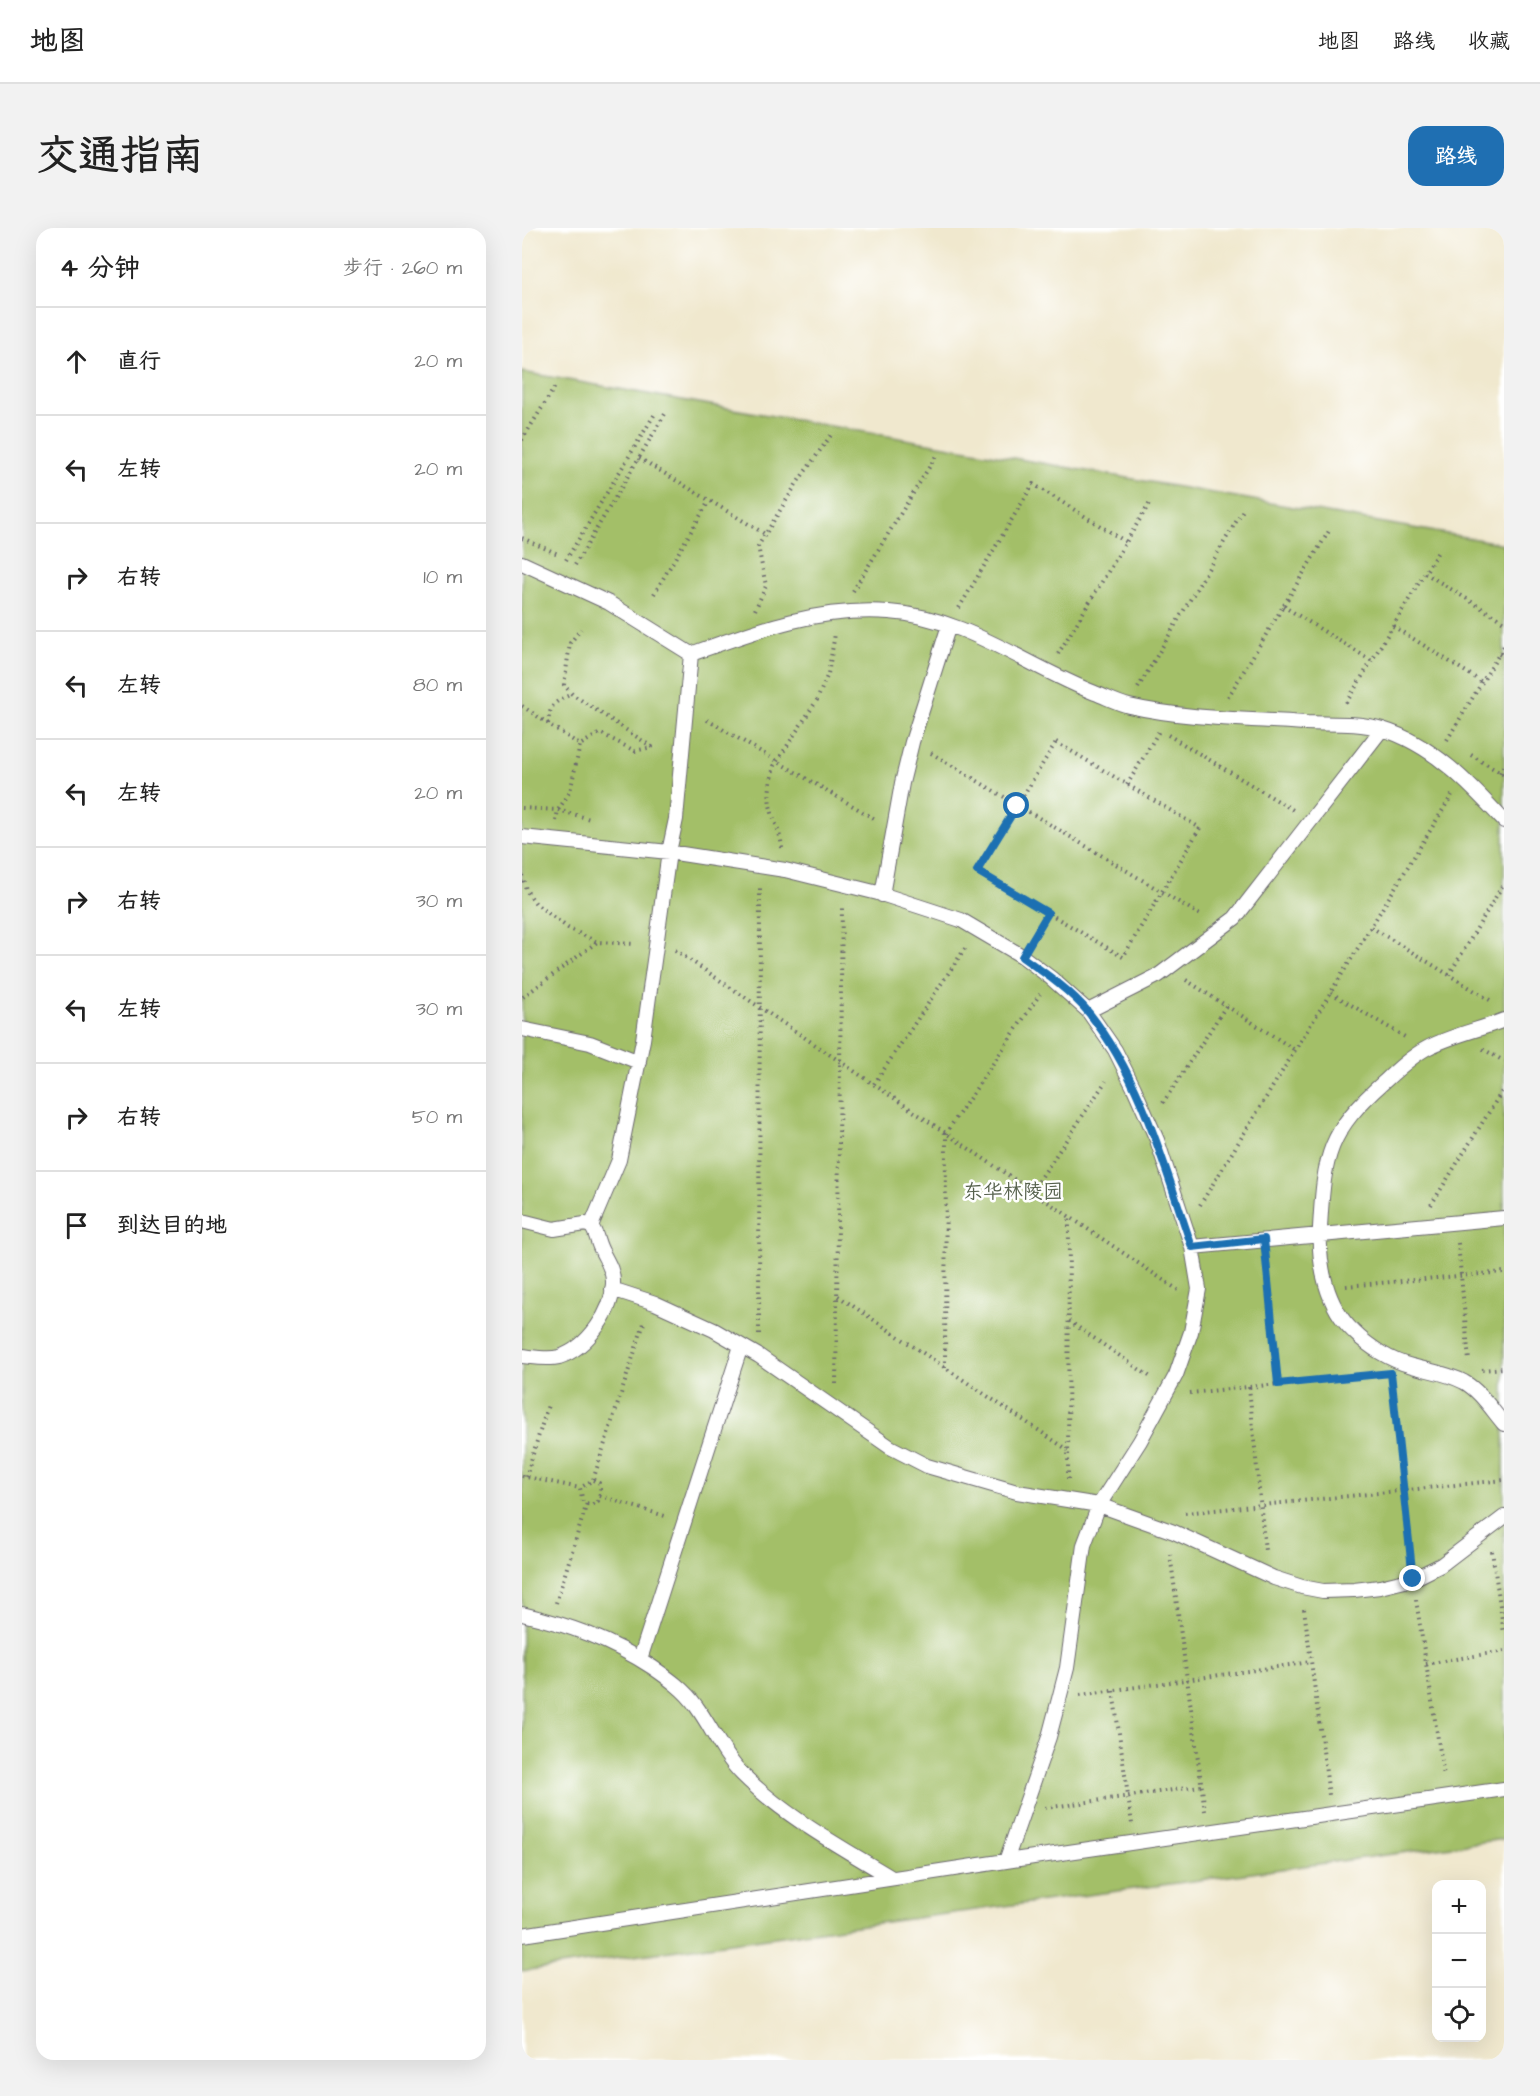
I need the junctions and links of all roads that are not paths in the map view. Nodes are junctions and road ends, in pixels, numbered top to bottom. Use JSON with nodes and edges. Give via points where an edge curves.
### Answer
{"nodes":[{"id":1,"x":522,"y":563,"type":"edge"},
{"id":2,"x":949,"y":625,"type":"junction"},
{"id":3,"x":691,"y":654,"type":"junction"},
{"id":4,"x":1382,"y":729,"type":"junction"},
{"id":5,"x":1504,"y":821,"type":"edge"},
{"id":6,"x":522,"y":837,"type":"edge"},
{"id":7,"x":669,"y":852,"type":"junction"},
{"id":8,"x":882,"y":895,"type":"junction"},
{"id":9,"x":1088,"y":1011,"type":"junction"},
{"id":10,"x":1504,"y":1020,"type":"edge"},
{"id":11,"x":522,"y":1029,"type":"edge"},
{"id":12,"x":639,"y":1062,"type":"junction"},
{"id":13,"x":1504,"y":1218,"type":"edge"},
{"id":14,"x":522,"y":1221,"type":"edge"},
{"id":15,"x":591,"y":1226,"type":"junction"},
{"id":16,"x":1319,"y":1233,"type":"junction"},
{"id":17,"x":1192,"y":1247,"type":"junction"},
{"id":18,"x":612,"y":1289,"type":"junction"},
{"id":19,"x":741,"y":1346,"type":"junction"},
{"id":20,"x":522,"y":1356,"type":"edge"},
{"id":21,"x":1504,"y":1424,"type":"edge"},
{"id":22,"x":1099,"y":1505,"type":"junction"},
{"id":23,"x":1504,"y":1517,"type":"edge"},
{"id":24,"x":522,"y":1614,"type":"edge"},
{"id":25,"x":640,"y":1659,"type":"junction"},
{"id":26,"x":1504,"y":1788,"type":"edge"},
{"id":27,"x":1006,"y":1860,"type":"junction"},
{"id":28,"x":891,"y":1878,"type":"junction"},
{"id":29,"x":522,"y":1935,"type":"edge"}],
"edges":[{"from":1,"to":3,"type":"lane","via":[[609,603]]},
{"from":2,"to":3,"type":"lane","via":[[936,619],[891,612],[840,611],[752,632]]},
{"from":2,"to":4,"type":"lane","via":[[1127,705],[1188,715]]},
{"from":2,"to":8,"type":"lane","via":[[912,742]]},
{"from":3,"to":7,"type":"lane","via":[[676,819]]},
{"from":4,"to":5,"type":"lane","via":[[1436,757]]},
{"from":4,"to":9,"type":"lane","via":[[1235,918],[1159,975]]},
{"from":6,"to":7,"type":"lane"},
{"from":7,"to":8,"type":"lane","via":[[780,870]]},
{"from":7,"to":12,"type":"lane"},
{"from":8,"to":9,"type":"lane","via":[[978,929],[1051,978]]},
{"from":9,"to":17,"type":"lane","via":[[1120,1060],[1157,1140]]},
{"from":10,"to":16,"type":"lane","via":[[1425,1049],[1380,1085],[1344,1122],[1325,1164]]},
{"from":11,"to":12,"type":"lane","via":[[590,1043]]},
{"from":12,"to":15,"type":"lane","via":[[619,1160]]},
{"from":13,"to":16,"type":"lane"},
{"from":14,"to":15,"type":"lane","via":[[554,1229]]},
{"from":15,"to":18,"type":"lane","via":[[610,1264]]},
{"from":16,"to":17,"type":"lane"},
{"from":16,"to":21,"type":"lane","via":[[1327,1288],[1337,1312],[1353,1332],[1376,1350],[1409,1366],[1454,1377],[1472,1389]]},
{"from":17,"to":22,"type":"lane","via":[[1199,1289],[1191,1332],[1176,1375]]},
{"from":18,"to":19,"type":"lane","via":[[651,1302]]},
{"from":18,"to":20,"type":"lane","via":[[605,1316],[578,1346],[559,1357]]},
{"from":19,"to":22,"type":"lane","via":[[890,1447],[927,1466],[1017,1492]]},
{"from":19,"to":25,"type":"lane"},
{"from":22,"to":23,"type":"lane","via":[[1167,1530],[1267,1575],[1323,1591],[1354,1590],[1413,1579],[1441,1565]]},
{"from":22,"to":27,"type":"lane","via":[[1083,1545],[1059,1699]]},
{"from":24,"to":25,"type":"lane","via":[[588,1632]]},
{"from":25,"to":28,"type":"lane","via":[[672,1680],[696,1704],[741,1772],[775,1804]]},
{"from":26,"to":27,"type":"lane"},
{"from":27,"to":28,"type":"lane"},
{"from":28,"to":29,"type":"lane"}]}
